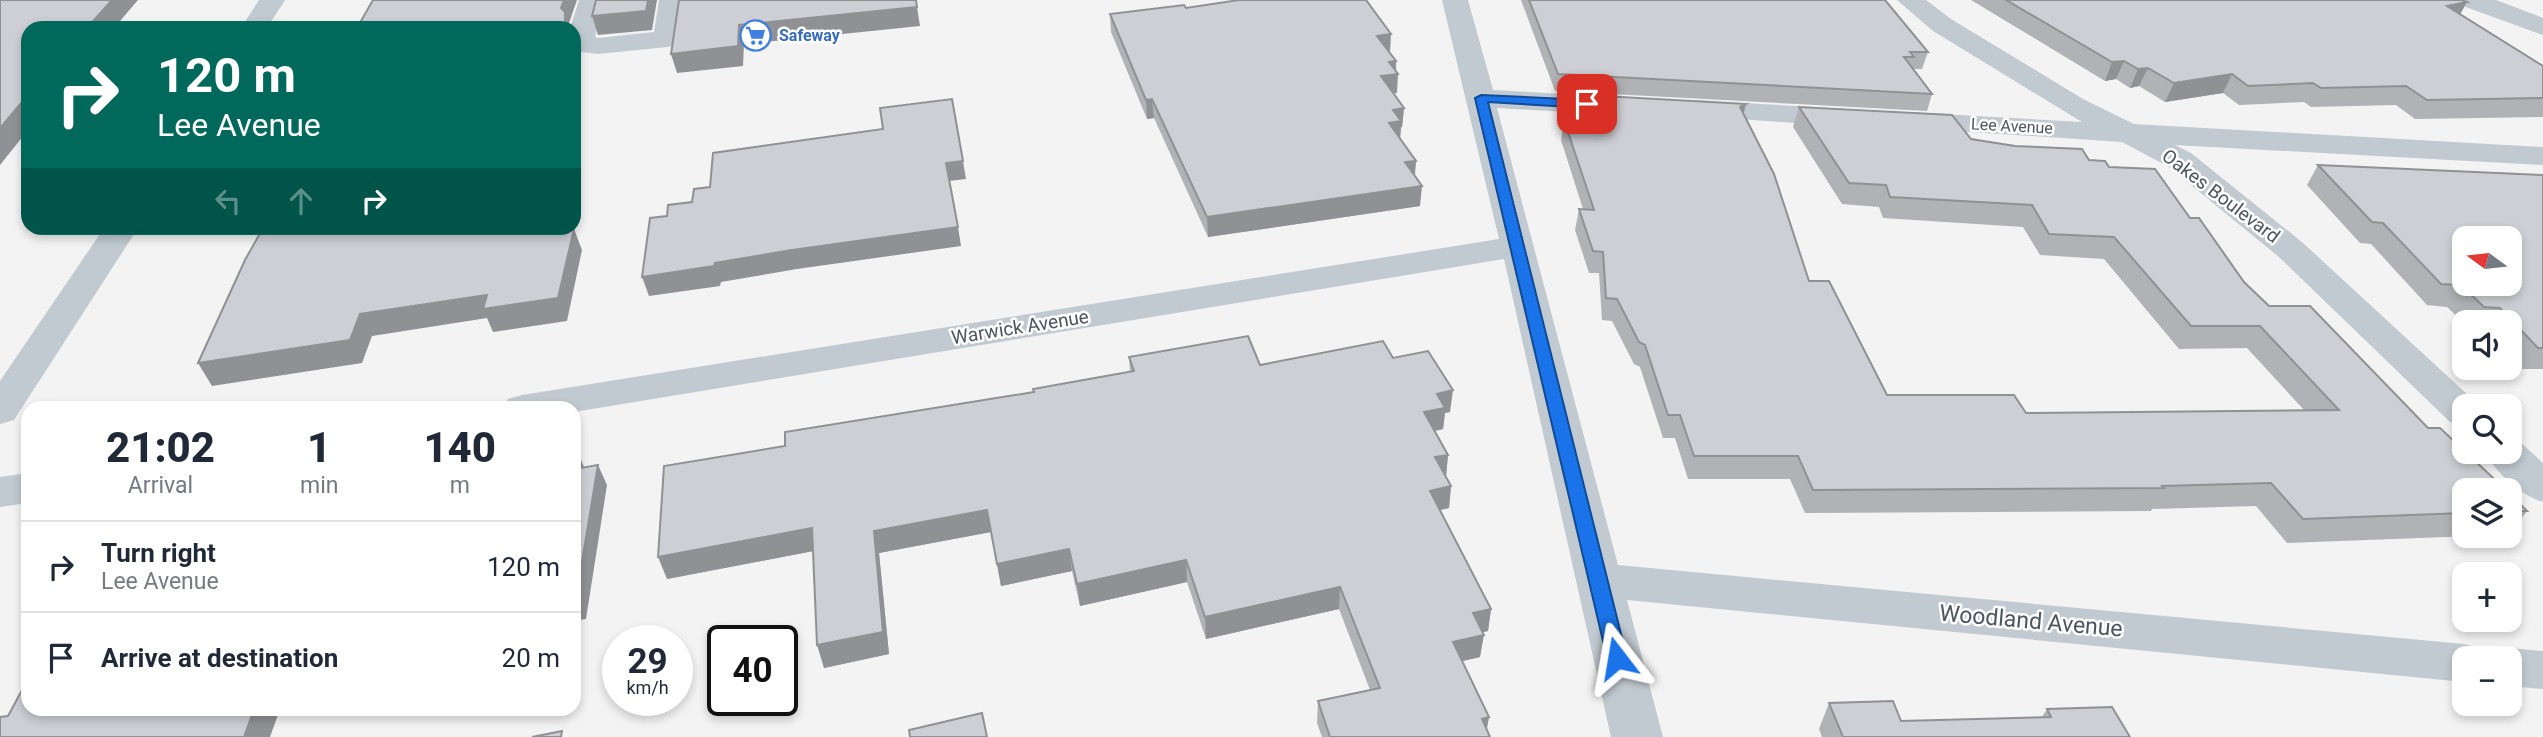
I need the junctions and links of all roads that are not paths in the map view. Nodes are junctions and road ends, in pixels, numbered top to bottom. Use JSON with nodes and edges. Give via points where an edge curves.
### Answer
{"nodes":[{"id":1,"x":272,"y":0,"type":"edge"},
{"id":2,"x":592,"y":0,"type":"edge"},
{"id":3,"x":672,"y":0,"type":"edge"},
{"id":4,"x":1455,"y":0,"type":"edge"},
{"id":5,"x":1910,"y":0,"type":"edge"},
{"id":6,"x":2472,"y":0,"type":"edge"},
{"id":7,"x":258,"y":21,"type":"edge"},
{"id":8,"x":2543,"y":27,"type":"edge"},
{"id":9,"x":581,"y":37,"type":"edge"},
{"id":10,"x":581,"y":44,"type":"edge"},
{"id":11,"x":1481,"y":98,"type":"junction"},
{"id":12,"x":2130,"y":132,"type":"junction"},
{"id":13,"x":2543,"y":156,"type":"edge"},
{"id":14,"x":116,"y":235,"type":"edge"},
{"id":15,"x":1518,"y":246,"type":"junction"},
{"id":16,"x":565,"y":401,"type":"edge"},
{"id":17,"x":2452,"y":402,"type":"edge"},
{"id":18,"x":0,"y":411,"type":"edge"},
{"id":19,"x":2518,"y":464,"type":"edge"},
{"id":20,"x":2543,"y":487,"type":"edge"},
{"id":21,"x":21,"y":489,"type":"edge"},
{"id":22,"x":0,"y":492,"type":"edge"},
{"id":23,"x":1597,"y":580,"type":"junction"},
{"id":24,"x":2452,"y":662,"type":"edge"},
{"id":25,"x":2522,"y":668,"type":"edge"},
{"id":26,"x":2543,"y":670,"type":"edge"},
{"id":27,"x":1637,"y":737,"type":"edge"}],
"edges":[{"from":1,"to":7,"type":"street"},
{"from":2,"to":9,"type":"street"},
{"from":3,"to":10,"type":"street","via":[[667,39]]},
{"from":4,"to":11,"type":"street"},
{"from":5,"to":12,"type":"street","name":"Oakes Boulevard","via":[[1942,25],[2073,105]]},
{"from":6,"to":8,"type":"street"},
{"from":11,"to":12,"type":"street","name":"Lee Avenue"},
{"from":11,"to":15,"type":"street"},
{"from":12,"to":13,"type":"street","name":"Lee Avenue"},
{"from":12,"to":17,"type":"street","name":"Oakes Boulevard","via":[[2180,160],[2291,250]]},
{"from":14,"to":18,"type":"street"},
{"from":15,"to":16,"type":"street","name":"Warwick Avenue"},
{"from":15,"to":23,"type":"street"},
{"from":19,"to":20,"type":"street"},
{"from":21,"to":22,"type":"street"},
{"from":23,"to":24,"type":"street","name":"Woodland Avenue"},
{"from":23,"to":27,"type":"street"},
{"from":25,"to":26,"type":"street"}]}
